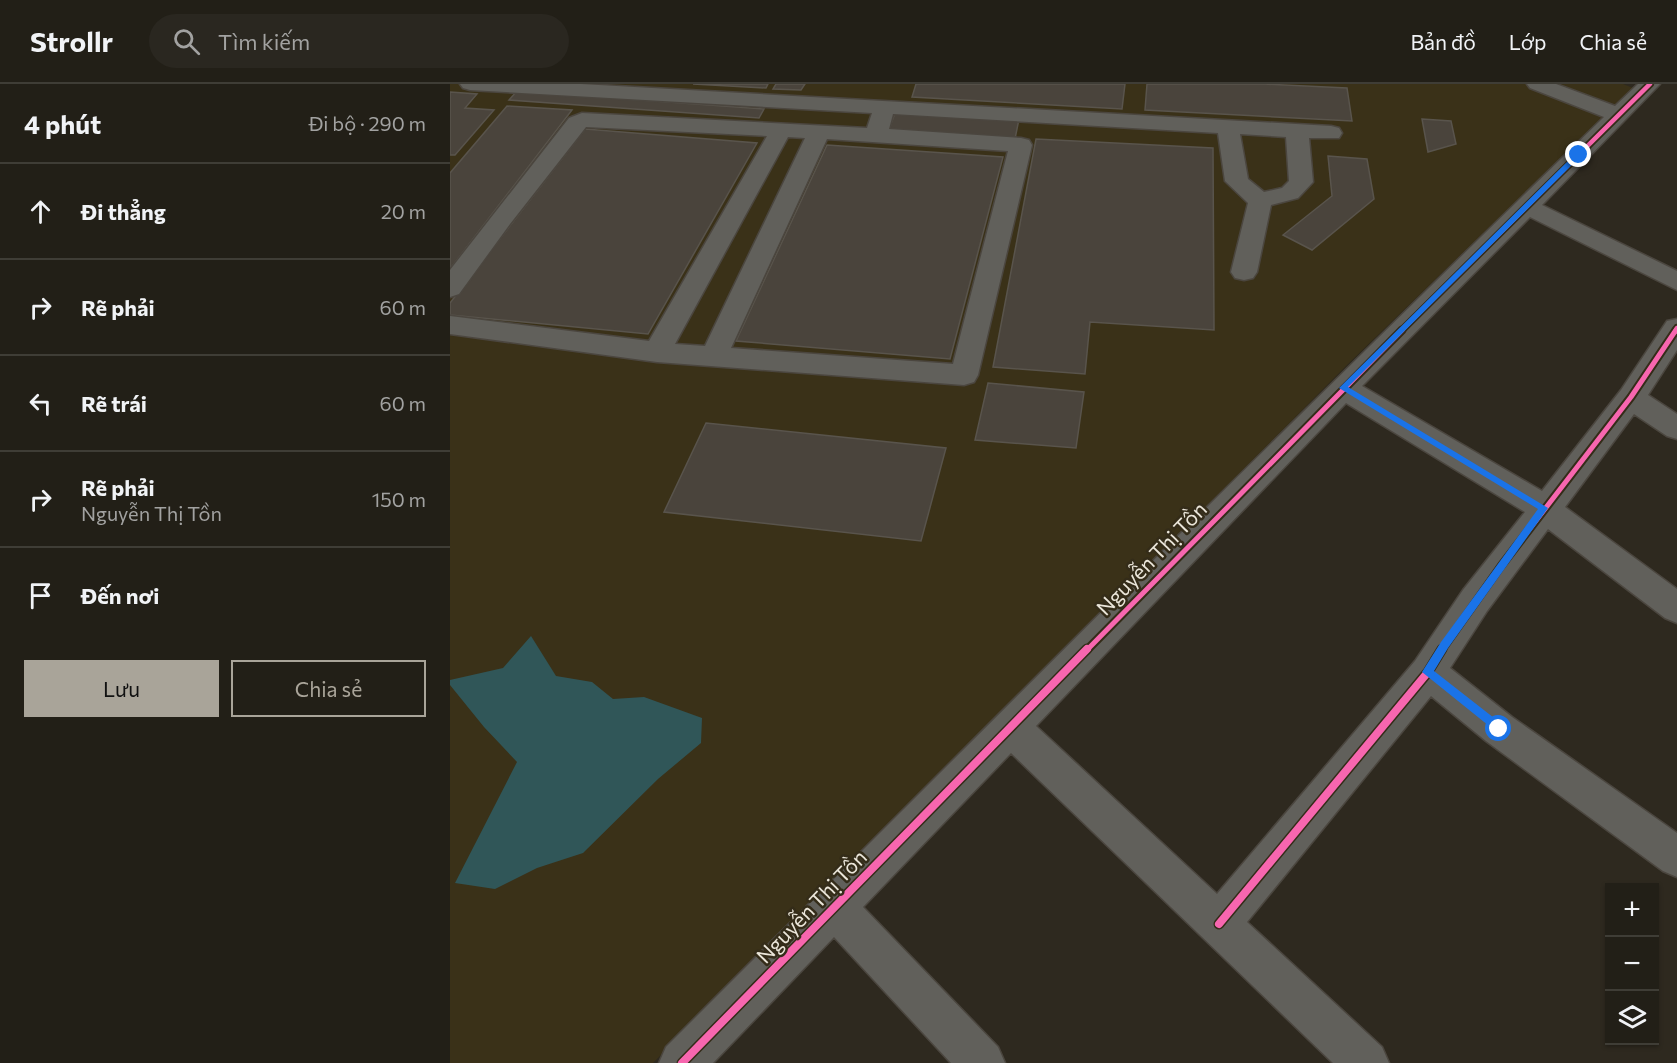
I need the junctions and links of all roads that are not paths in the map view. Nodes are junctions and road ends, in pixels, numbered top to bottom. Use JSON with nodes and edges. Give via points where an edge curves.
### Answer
{"nodes":[{"id":1,"x":470,"y":84,"type":"edge"},
{"id":2,"x":1537,"y":84,"type":"edge"},
{"id":3,"x":1651,"y":86,"type":"edge"},
{"id":4,"x":887,"y":98,"type":"junction"},
{"id":5,"x":1030,"y":115,"type":"junction"},
{"id":6,"x":1619,"y":115,"type":"junction"},
{"id":7,"x":1228,"y":127,"type":"junction"},
{"id":8,"x":781,"y":130,"type":"junction"},
{"id":9,"x":1298,"y":131,"type":"junction"},
{"id":10,"x":819,"y":132,"type":"junction"},
{"id":11,"x":1331,"y":133,"type":"dead end"},
{"id":12,"x":876,"y":135,"type":"junction"},
{"id":13,"x":1021,"y":145,"type":"junction"},
{"id":14,"x":1260,"y":201,"type":"junction"},
{"id":15,"x":1526,"y":206,"type":"junction"},
{"id":16,"x":1245,"y":272,"type":"dead end"},
{"id":17,"x":1677,"y":281,"type":"edge"},
{"id":18,"x":450,"y":288,"type":"edge"},
{"id":19,"x":450,"y":325,"type":"edge"},
{"id":20,"x":1677,"y":328,"type":"edge"},
{"id":21,"x":657,"y":352,"type":"junction"},
{"id":22,"x":713,"y":357,"type":"junction"},
{"id":23,"x":1343,"y":388,"type":"junction"},
{"id":24,"x":1630,"y":398,"type":"junction"},
{"id":25,"x":1677,"y":428,"type":"edge"},
{"id":26,"x":1544,"y":508,"type":"junction"},
{"id":27,"x":1677,"y":608,"type":"edge"},
{"id":28,"x":1428,"y":672,"type":"junction"},
{"id":29,"x":1010,"y":728,"type":"junction"},
{"id":30,"x":1677,"y":857,"type":"edge"},
{"id":31,"x":834,"y":907,"type":"junction"},
{"id":32,"x":1219,"y":924,"type":"junction"},
{"id":33,"x":682,"y":1063,"type":"edge"},
{"id":34,"x":982,"y":1063,"type":"edge"},
{"id":35,"x":1366,"y":1063,"type":"edge"}],
"edges":[{"from":1,"to":4,"type":"street","via":[[854,105]]},
{"from":2,"to":6,"type":"street"},
{"from":3,"to":6,"type":"street","name":"Nguyễn Thị Tồn"},
{"from":4,"to":5,"type":"street"},
{"from":4,"to":12,"type":"street"},
{"from":5,"to":7,"type":"street"},
{"from":5,"to":13,"type":"street"},
{"from":6,"to":15,"type":"street","name":"Nguyễn Thị Tồn"},
{"from":7,"to":9,"type":"street"},
{"from":7,"to":14,"type":"street","via":[[1237,181]]},
{"from":8,"to":10,"type":"street"},
{"from":8,"to":18,"type":"street","via":[[582,120]]},
{"from":8,"to":21,"type":"street"},
{"from":9,"to":11,"type":"street"},
{"from":9,"to":14,"type":"street","via":[[1301,182],[1290,193]]},
{"from":10,"to":12,"type":"street"},
{"from":10,"to":22,"type":"street"},
{"from":12,"to":13,"type":"street"},
{"from":13,"to":22,"type":"street","via":[[964,375]]},
{"from":14,"to":16,"type":"street"},
{"from":15,"to":17,"type":"street"},
{"from":15,"to":23,"type":"street","name":"Nguyễn Thị Tồn"},
{"from":19,"to":21,"type":"street"},
{"from":20,"to":24,"type":"street"},
{"from":21,"to":22,"type":"street"},
{"from":23,"to":26,"type":"street"},
{"from":23,"to":29,"type":"street","name":"Nguyễn Thị Tồn"},
{"from":24,"to":25,"type":"street"},
{"from":24,"to":26,"type":"street"},
{"from":26,"to":27,"type":"street"},
{"from":26,"to":28,"type":"street"},
{"from":28,"to":30,"type":"street","via":[[1499,729]]},
{"from":28,"to":32,"type":"street"},
{"from":29,"to":31,"type":"street","name":"Nguyễn Thị Tồn"},
{"from":29,"to":32,"type":"street"},
{"from":31,"to":33,"type":"street","name":"Nguyễn Thị Tồn"},
{"from":31,"to":34,"type":"street"},
{"from":32,"to":35,"type":"street"}]}
